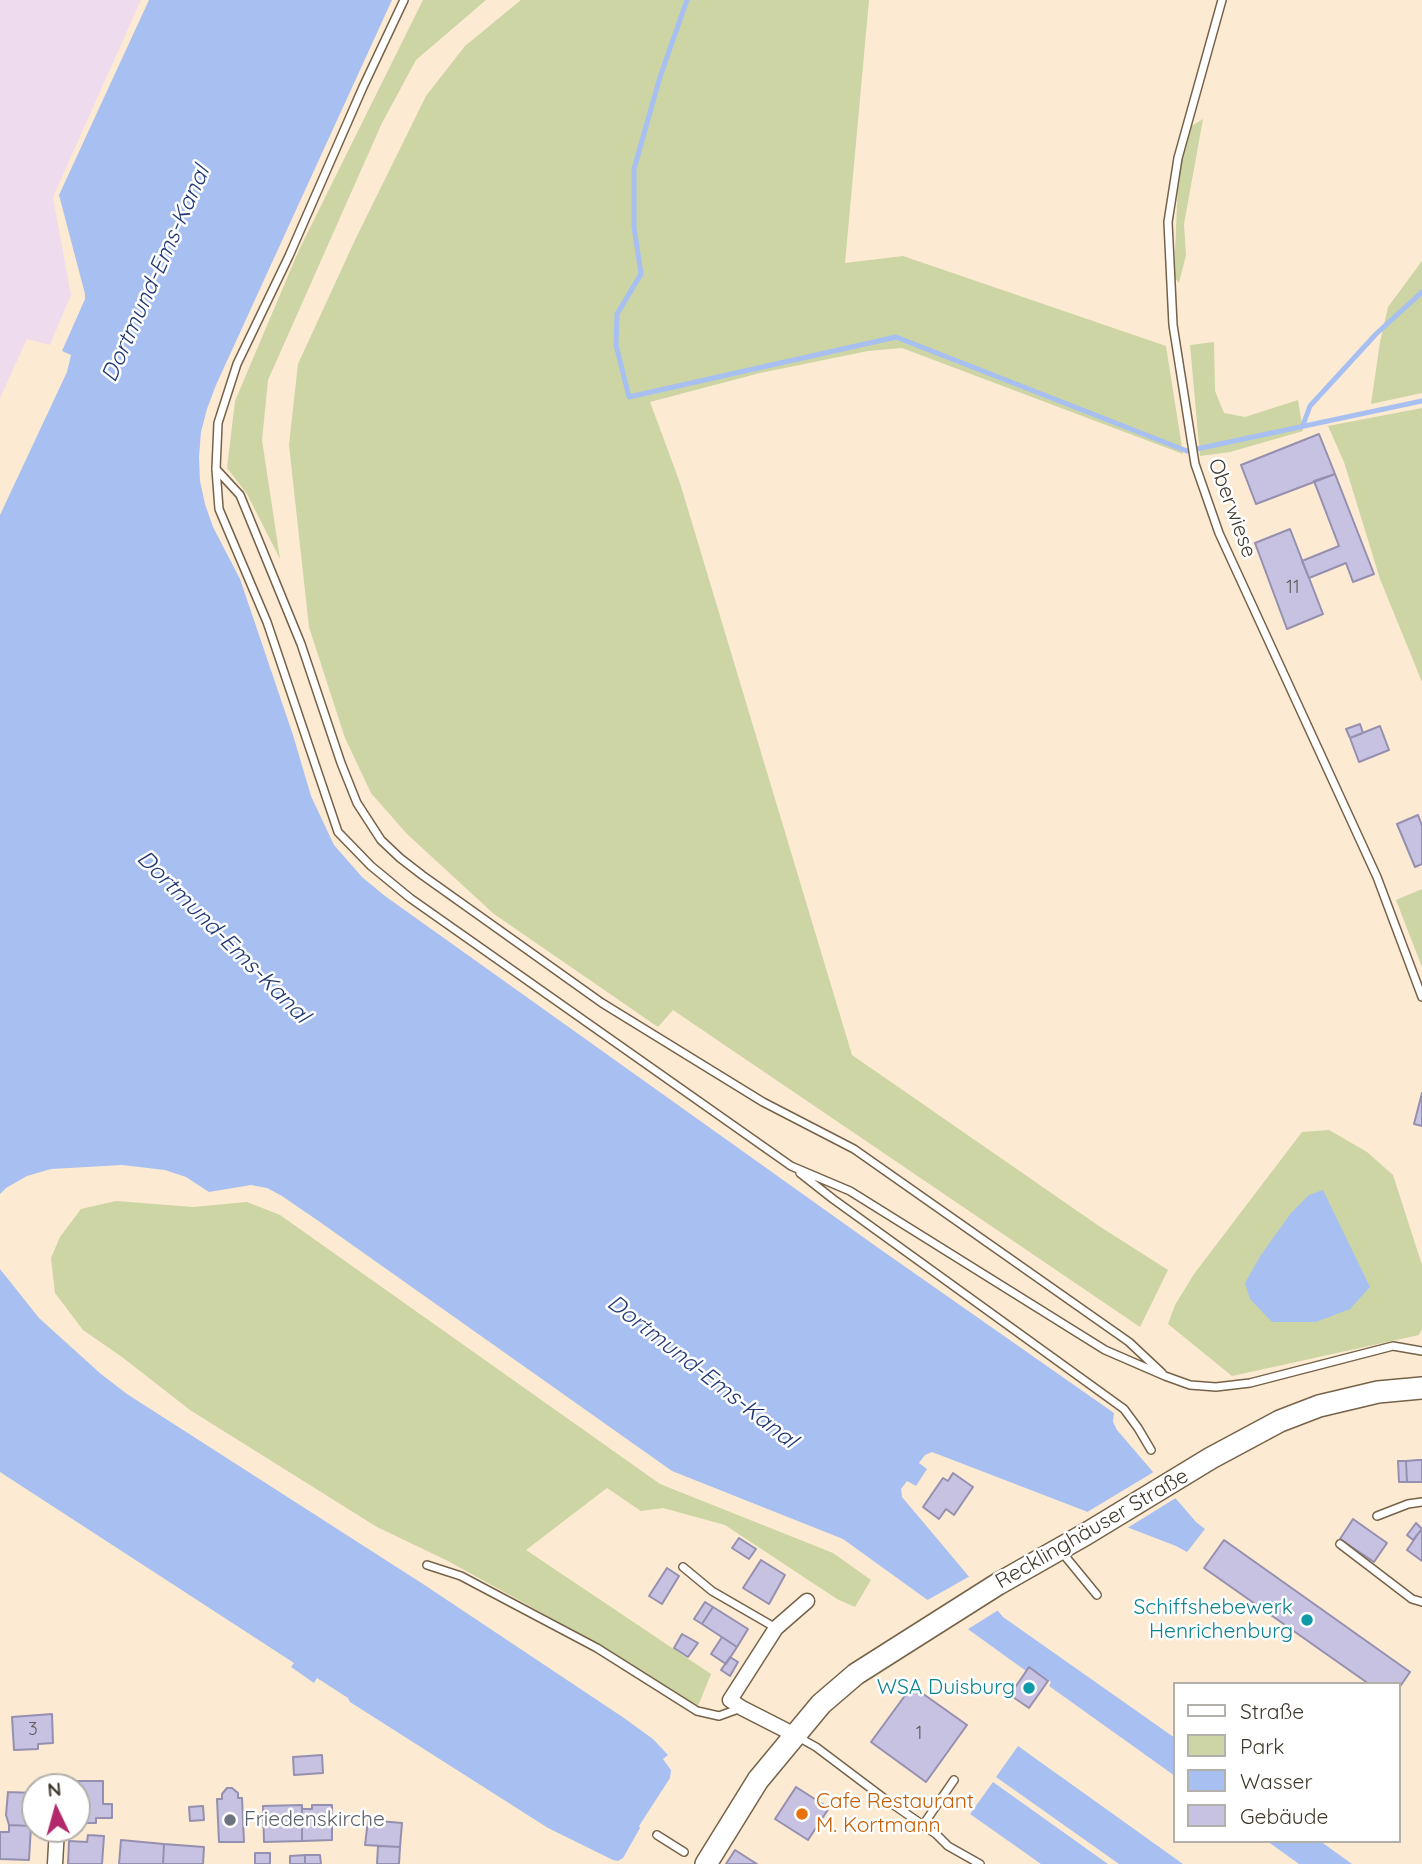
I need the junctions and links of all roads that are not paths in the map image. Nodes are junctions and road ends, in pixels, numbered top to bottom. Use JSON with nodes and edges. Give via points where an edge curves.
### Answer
{"nodes":[{"id":1,"x":404,"y":0,"type":"edge"},
{"id":2,"x":1222,"y":0,"type":"edge"},
{"id":3,"x":216,"y":469,"type":"junction"},
{"id":4,"x":1422,"y":997,"type":"edge"},
{"id":5,"x":791,"y":1166,"type":"junction"},
{"id":6,"x":1422,"y":1351,"type":"edge"},
{"id":7,"x":1164,"y":1376,"type":"junction"},
{"id":8,"x":1422,"y":1388,"type":"edge"},
{"id":9,"x":1151,"y":1450,"type":"dead end"},
{"id":10,"x":1422,"y":1502,"type":"edge"},
{"id":11,"x":1377,"y":1516,"type":"dead end"},
{"id":12,"x":1340,"y":1544,"type":"dead end"},
{"id":13,"x":1059,"y":1549,"type":"junction"},
{"id":14,"x":427,"y":1565,"type":"dead end"},
{"id":15,"x":683,"y":1567,"type":"dead end"},
{"id":16,"x":1097,"y":1595,"type":"dead end"},
{"id":17,"x":807,"y":1601,"type":"dead end"},
{"id":18,"x":1422,"y":1602,"type":"edge"},
{"id":19,"x":776,"y":1628,"type":"junction"},
{"id":20,"x":742,"y":1708,"type":"junction"},
{"id":21,"x":794,"y":1735,"type":"junction"},
{"id":22,"x":954,"y":1780,"type":"dead end"},
{"id":23,"x":923,"y":1825,"type":"junction"},
{"id":24,"x":657,"y":1835,"type":"dead end"},
{"id":25,"x":56,"y":1843,"type":"edge"},
{"id":26,"x":684,"y":1852,"type":"dead end"},
{"id":27,"x":55,"y":1864,"type":"edge"},
{"id":28,"x":706,"y":1864,"type":"edge"},
{"id":29,"x":980,"y":1864,"type":"edge"}],
"edges":[{"from":1,"to":3,"type":"lane","via":[[237,364],[218,424]]},
{"from":2,"to":4,"type":"lane","name":"Oberwiese","via":[[1178,158],[1168,222],[1172,325],[1195,464],[1219,533],[1377,877]]},
{"from":3,"to":5,"type":"lane","via":[[219,509],[267,622],[338,832],[410,898]]},
{"from":3,"to":7,"type":"lane","via":[[240,495],[301,645],[356,803],[381,840],[422,875],[602,1003],[763,1102],[854,1149],[1129,1342]]},
{"from":5,"to":7,"type":"lane","via":[[849,1191],[1105,1350]]},
{"from":5,"to":9,"type":"lane","via":[[1124,1409]]},
{"from":6,"to":7,"type":"lane","via":[[1393,1346],[1250,1383],[1216,1387]]},
{"from":8,"to":13,"type":"main road","name":"Recklinghäuser Straße","via":[[1378,1392],[1280,1421]]},
{"from":10,"to":11,"type":"lane"},
{"from":12,"to":18,"type":"lane"},
{"from":13,"to":16,"type":"lane"},
{"from":13,"to":21,"type":"main road","name":"Recklinghäuser Straße","via":[[856,1674]]},
{"from":14,"to":20,"type":"lane","via":[[461,1576],[597,1648],[697,1711],[719,1716]]},
{"from":15,"to":19,"type":"lane","via":[[712,1591]]},
{"from":17,"to":19,"type":"street"},
{"from":19,"to":20,"type":"street","via":[[730,1700]]},
{"from":20,"to":21,"type":"street"},
{"from":21,"to":23,"type":"lane"},
{"from":21,"to":28,"type":"main road","name":"Recklinghäuser Straße","via":[[758,1780]]},
{"from":22,"to":23,"type":"lane"},
{"from":23,"to":29,"type":"lane"},
{"from":24,"to":26,"type":"lane"},
{"from":25,"to":27,"type":"street"}]}
